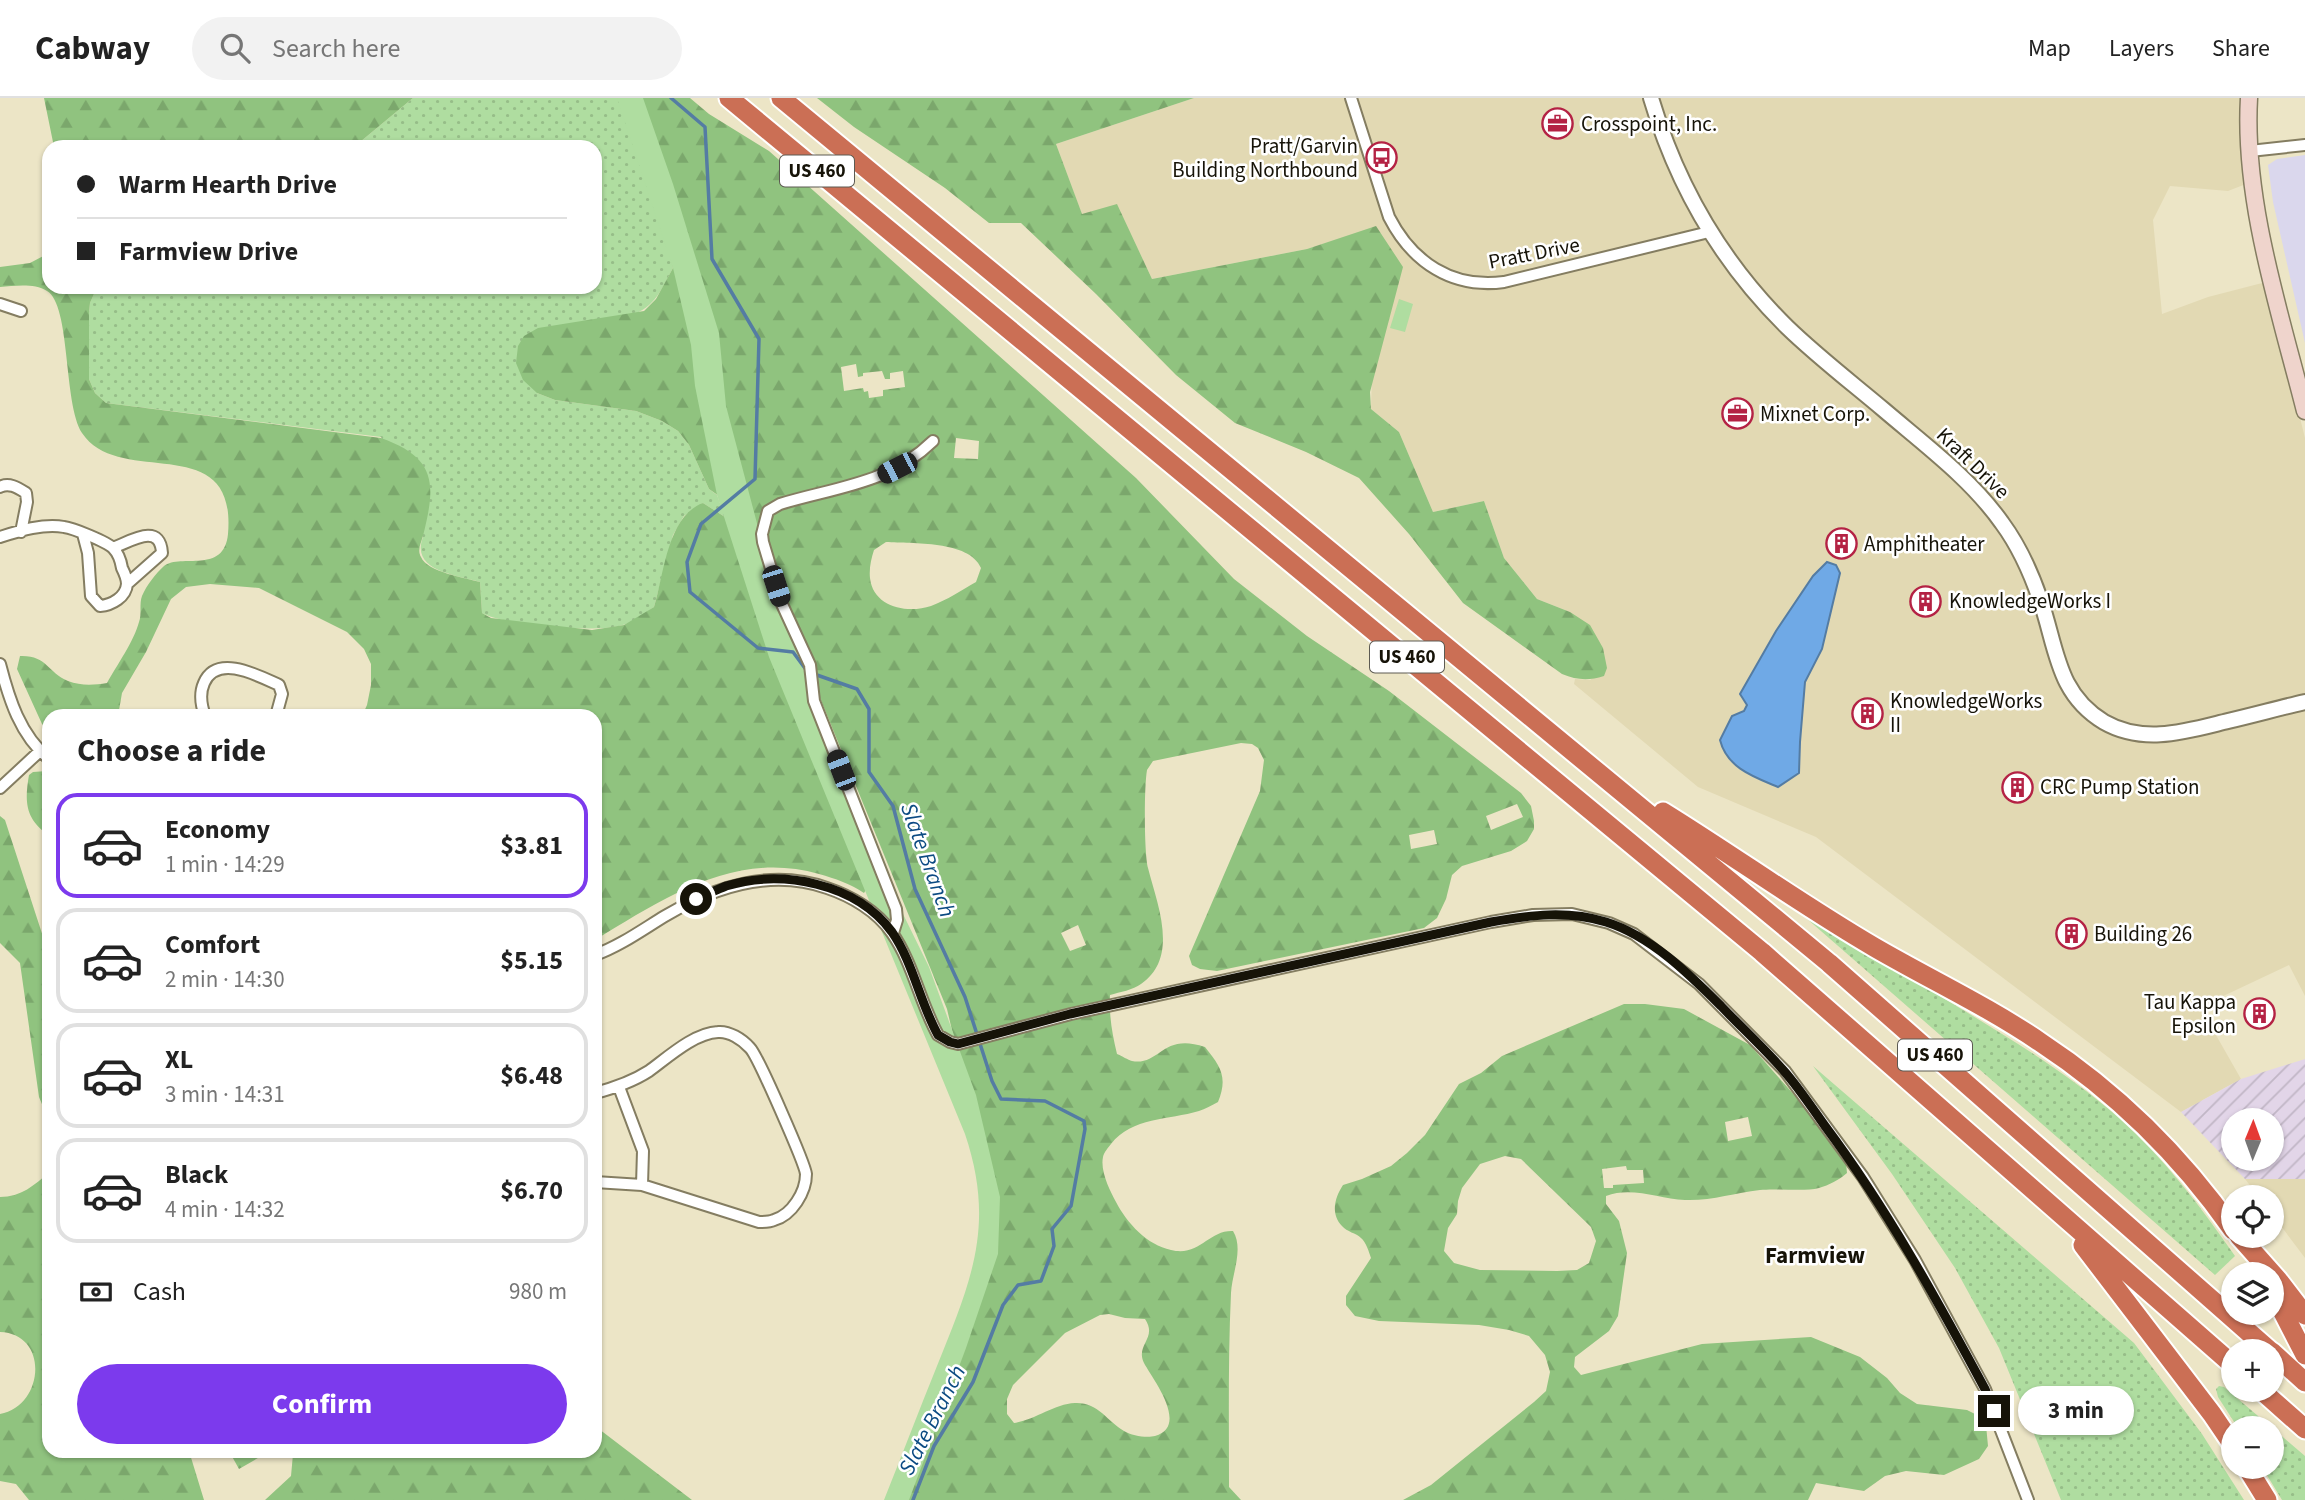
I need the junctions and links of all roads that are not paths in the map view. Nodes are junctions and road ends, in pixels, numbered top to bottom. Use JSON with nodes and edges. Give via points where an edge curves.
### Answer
{"nodes":[{"id":1,"x":729,"y":98,"type":"edge"},
{"id":2,"x":781,"y":98,"type":"edge"},
{"id":3,"x":1352,"y":98,"type":"edge"},
{"id":4,"x":1651,"y":98,"type":"edge"},
{"id":5,"x":2249,"y":98,"type":"edge"},
{"id":6,"x":2305,"y":145,"type":"edge"},
{"id":7,"x":2250,"y":151,"type":"junction"},
{"id":8,"x":1709,"y":232,"type":"junction"},
{"id":9,"x":0,"y":304,"type":"edge"},
{"id":10,"x":21,"y":311,"type":"dead end"},
{"id":11,"x":2305,"y":411,"type":"edge"},
{"id":12,"x":933,"y":441,"type":"dead end"},
{"id":13,"x":0,"y":487,"type":"edge"},
{"id":14,"x":0,"y":523,"type":"edge"},
{"id":15,"x":21,"y":532,"type":"junction"},
{"id":16,"x":83,"y":534,"type":"junction"},
{"id":17,"x":3,"y":537,"type":"edge"},
{"id":18,"x":113,"y":548,"type":"junction"},
{"id":19,"x":127,"y":584,"type":"junction"},
{"id":20,"x":0,"y":664,"type":"edge"},
{"id":21,"x":2305,"y":702,"type":"edge"},
{"id":22,"x":202,"y":709,"type":"edge"},
{"id":23,"x":278,"y":709,"type":"edge"},
{"id":24,"x":40,"y":751,"type":"joint"},
{"id":25,"x":1592,"y":767,"type":"junction"},
{"id":26,"x":0,"y":788,"type":"edge"},
{"id":27,"x":892,"y":933,"type":"junction"},
{"id":28,"x":602,"y":951,"type":"edge"},
{"id":29,"x":619,"y":1087,"type":"junction"},
{"id":30,"x":602,"y":1091,"type":"edge"},
{"id":31,"x":602,"y":1182,"type":"edge"},
{"id":32,"x":642,"y":1185,"type":"junction"},
{"id":33,"x":2221,"y":1214,"type":"edge"},
{"id":34,"x":2066,"y":1218,"type":"junction"},
{"id":35,"x":2249,"y":1248,"type":"edge"},
{"id":36,"x":2284,"y":1314,"type":"edge"},
{"id":37,"x":2305,"y":1315,"type":"edge"},
{"id":38,"x":2256,"y":1339,"type":"edge"},
{"id":39,"x":2221,"y":1354,"type":"edge"},
{"id":40,"x":2305,"y":1355,"type":"edge"},
{"id":41,"x":2284,"y":1363,"type":"edge"},
{"id":42,"x":2305,"y":1382,"type":"edge"},
{"id":43,"x":2275,"y":1402,"type":"edge"},
{"id":44,"x":2221,"y":1428,"type":"edge"},
{"id":45,"x":2305,"y":1429,"type":"edge"},
{"id":46,"x":2254,"y":1479,"type":"edge"},
{"id":47,"x":2028,"y":1500,"type":"edge"},
{"id":48,"x":2267,"y":1500,"type":"edge"}],
"edges":[{"from":1,"to":34,"type":"highway","number":"US 460","via":[[1664,869]]},
{"from":2,"to":25,"type":"highway","number":"US 460"},
{"from":3,"to":8,"type":"street","name":"Pratt Drive","via":[[1397,232],[1419,259],[1451,277],[1477,283],[1504,282]]},
{"from":4,"to":8,"type":"street","name":"Kraft Drive","via":[[1670,156]]},
{"from":5,"to":7,"type":"main road"},
{"from":6,"to":7,"type":"street"},
{"from":7,"to":11,"type":"main road","via":[[2259,223]]},
{"from":8,"to":21,"type":"street","name":"Kraft Drive","via":[[1752,289],[1790,329],[1946,463],[1997,516],[2030,574],[2064,679],[2088,709],[2122,729],[2158,735]]},
{"from":9,"to":10,"type":"street"},
{"from":12,"to":27,"type":"street","via":[[915,459],[878,478],[780,503],[768,511],[762,534],[781,603],[810,665],[814,701],[896,909]]},
{"from":13,"to":15,"type":"street","via":[[18,487],[26,493]]},
{"from":14,"to":17,"type":"street"},
{"from":15,"to":16,"type":"street","via":[[46,526]]},
{"from":15,"to":17,"type":"street"},
{"from":16,"to":18,"type":"street"},
{"from":16,"to":19,"type":"street","via":[[91,596],[100,606],[111,605]]},
{"from":18,"to":19,"type":"street"},
{"from":18,"to":19,"type":"street","via":[[152,535],[162,544],[162,553]]},
{"from":20,"to":24,"type":"street","via":[[15,712]]},
{"from":22,"to":23,"type":"street","via":[[207,677],[219,669],[233,668],[279,685]]},
{"from":24,"to":26,"type":"street"},
{"from":25,"to":33,"type":"highway","via":[[1873,946],[2063,1058],[2161,1141]]},
{"from":25,"to":38,"type":"highway","number":"US 460","via":[[1829,962]]},
{"from":27,"to":28,"type":"street","via":[[840,892],[791,880],[755,881],[696,899]]},
{"from":27,"to":47,"type":"street","via":[[934,1028],[945,1040],[958,1044],[1070,1014],[1491,922],[1558,913],[1609,923],[1634,934],[1699,984],[1785,1071],[1863,1177],[1915,1260],[1985,1389]]},
{"from":29,"to":30,"type":"street"},
{"from":29,"to":32,"type":"street","via":[[643,1151]]},
{"from":29,"to":32,"type":"street","via":[[707,1033],[732,1034],[751,1048],[806,1173],[801,1196],[786,1213],[759,1222]]},
{"from":31,"to":32,"type":"street"},
{"from":34,"to":39,"type":"highway","number":"US 460"},
{"from":34,"to":44,"type":"highway"},
{"from":35,"to":37,"type":"highway"},
{"from":36,"to":40,"type":"highway"},
{"from":41,"to":42,"type":"highway","number":"US 460"},
{"from":43,"to":45,"type":"highway"},
{"from":46,"to":48,"type":"highway"}]}
